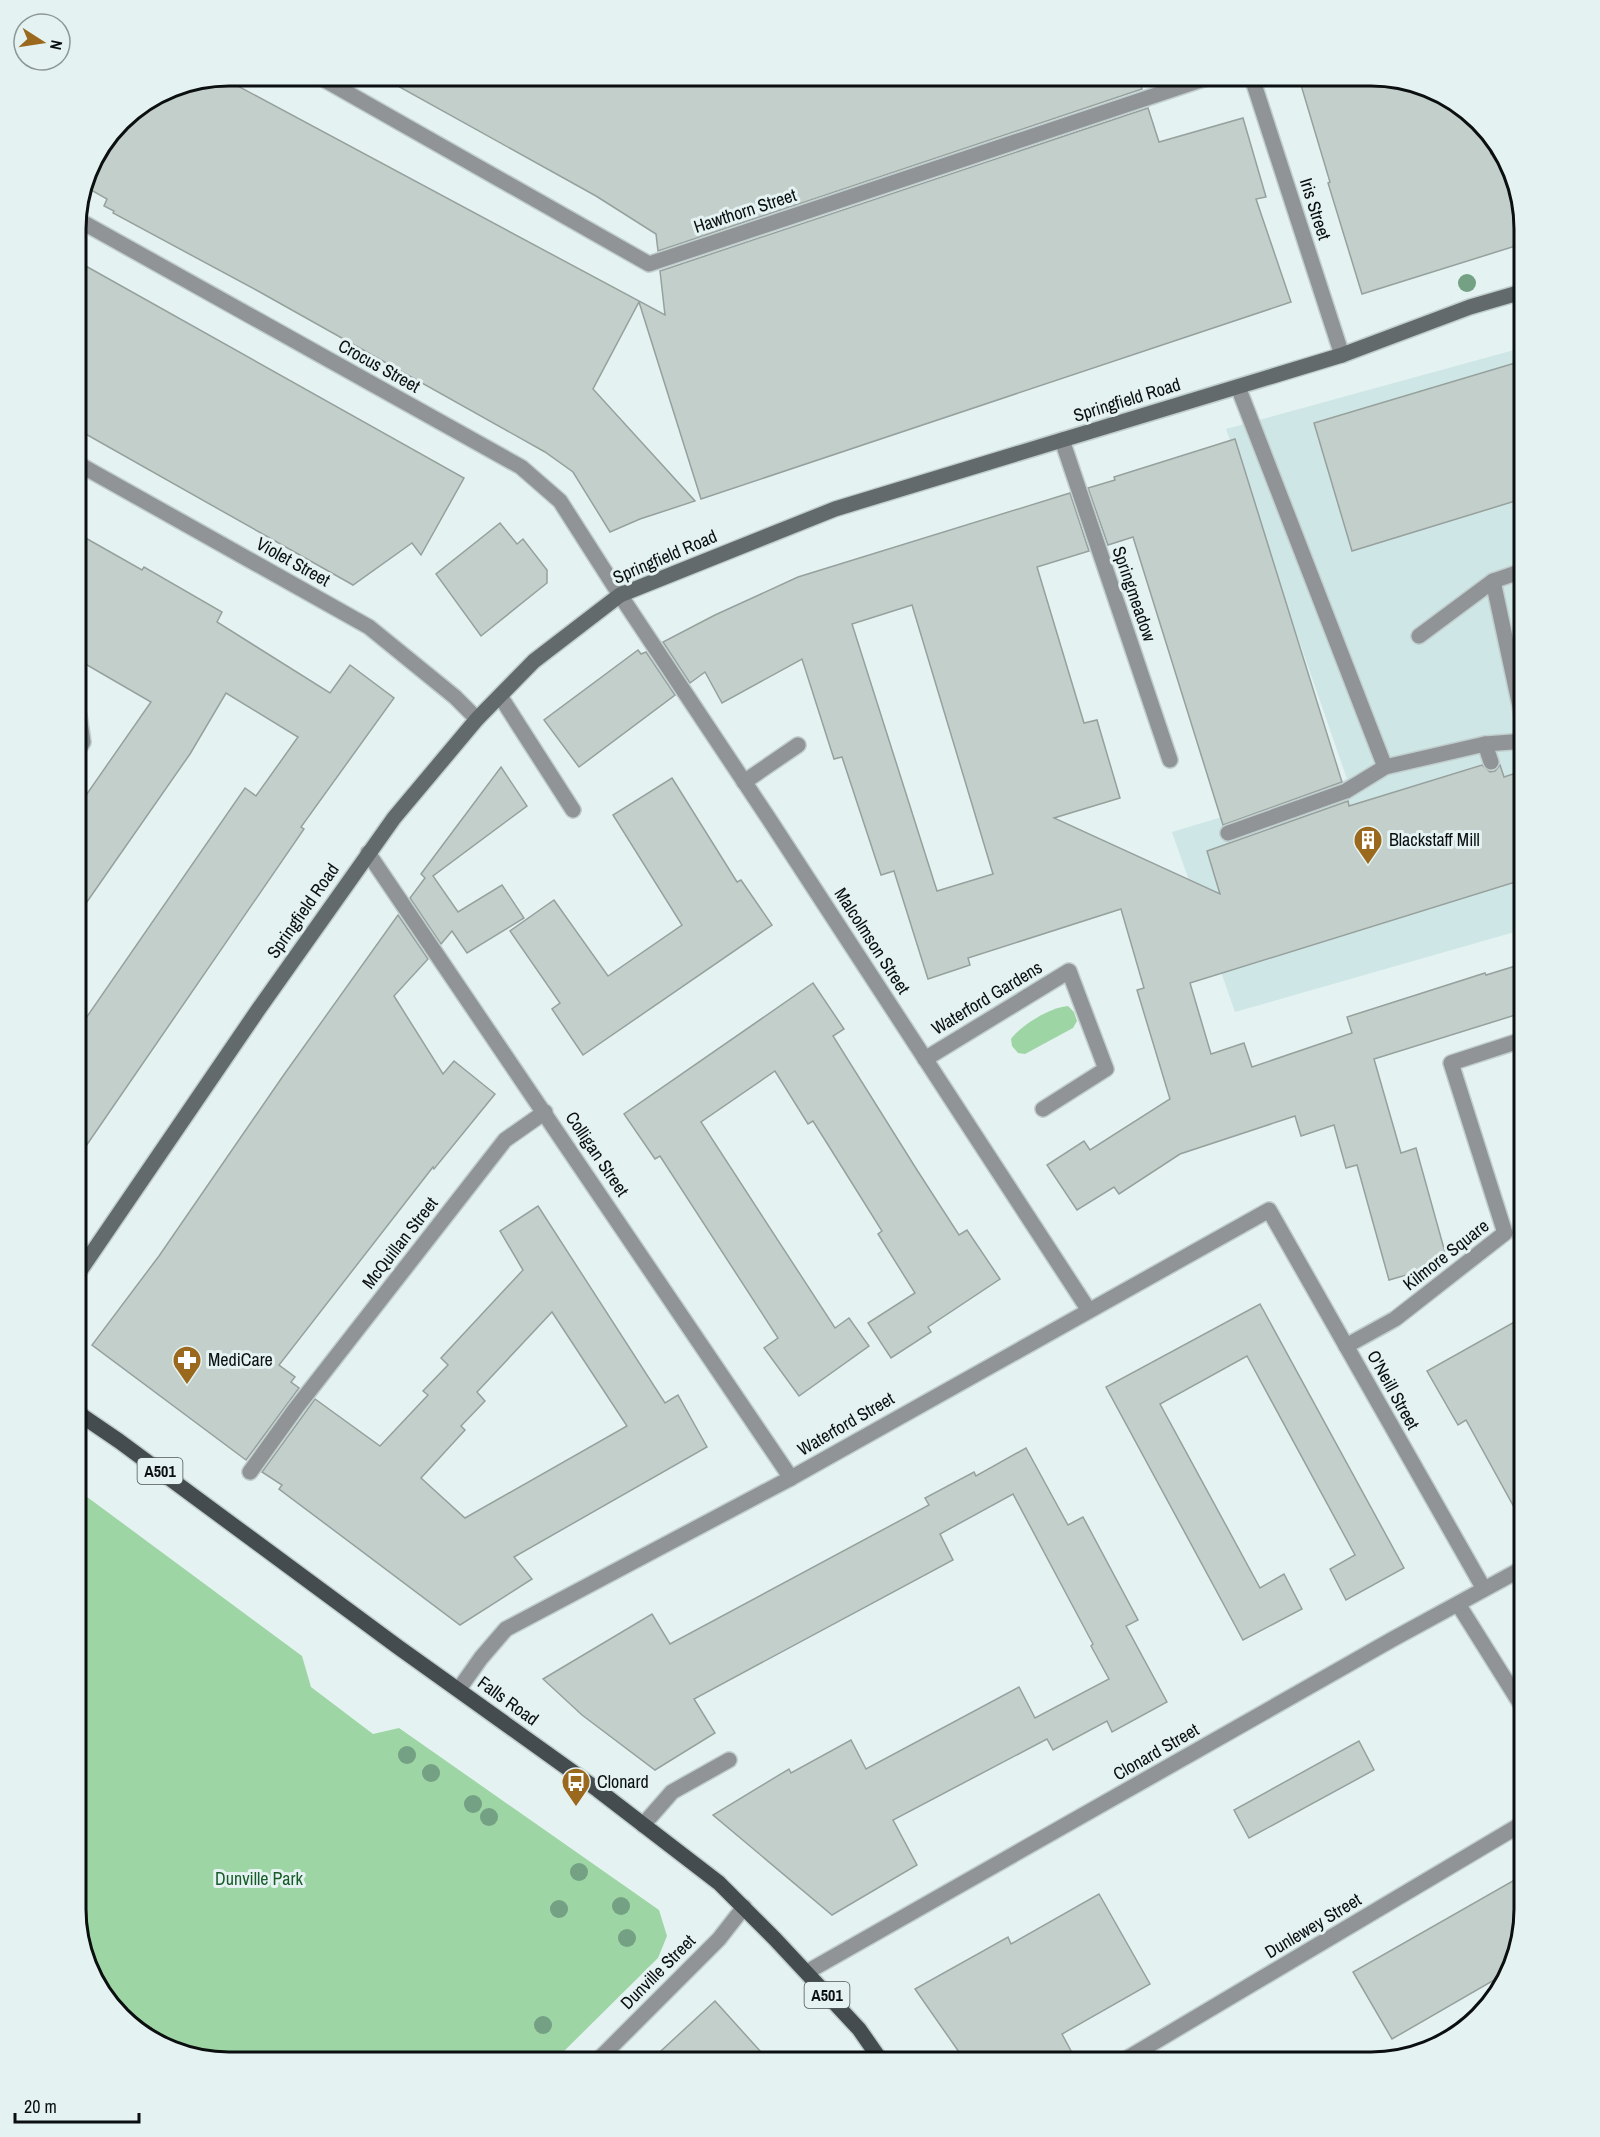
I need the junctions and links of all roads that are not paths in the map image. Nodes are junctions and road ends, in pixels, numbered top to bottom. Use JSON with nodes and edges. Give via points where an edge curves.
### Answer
{"nodes":[{"id":1,"x":335,"y":86,"type":"edge"},
{"id":2,"x":1183,"y":86,"type":"edge"},
{"id":3,"x":1255,"y":86,"type":"edge"},
{"id":4,"x":86,"y":224,"type":"edge"},
{"id":5,"x":1514,"y":294,"type":"edge"},
{"id":6,"x":1342,"y":355,"type":"junction"},
{"id":7,"x":1238,"y":387,"type":"junction"},
{"id":8,"x":1062,"y":440,"type":"junction"},
{"id":9,"x":86,"y":468,"type":"edge"},
{"id":10,"x":1514,"y":574,"type":"edge"},
{"id":11,"x":1492,"y":581,"type":"junction"},
{"id":12,"x":620,"y":595,"type":"junction"},
{"id":13,"x":1419,"y":636,"type":"dead end"},
{"id":14,"x":1514,"y":680,"type":"edge"},
{"id":15,"x":500,"y":696,"type":"junction"},
{"id":16,"x":477,"y":719,"type":"junction"},
{"id":17,"x":1514,"y":742,"type":"edge"},
{"id":18,"x":1485,"y":744,"type":"junction"},
{"id":19,"x":798,"y":745,"type":"dead end"},
{"id":20,"x":1170,"y":760,"type":"dead end"},
{"id":21,"x":1491,"y":762,"type":"dead end"},
{"id":22,"x":1385,"y":767,"type":"junction"},
{"id":23,"x":744,"y":782,"type":"junction"},
{"id":24,"x":573,"y":810,"type":"dead end"},
{"id":25,"x":1228,"y":833,"type":"dead end"},
{"id":26,"x":368,"y":853,"type":"junction"},
{"id":27,"x":1514,"y":1042,"type":"edge"},
{"id":28,"x":926,"y":1059,"type":"junction"},
{"id":29,"x":1043,"y":1109,"type":"dead end"},
{"id":30,"x":545,"y":1112,"type":"junction"},
{"id":31,"x":1269,"y":1210,"type":"joint"},
{"id":32,"x":86,"y":1262,"type":"edge"},
{"id":33,"x":1088,"y":1309,"type":"junction"},
{"id":34,"x":1346,"y":1346,"type":"junction"},
{"id":35,"x":86,"y":1418,"type":"edge"},
{"id":36,"x":249,"y":1472,"type":"dead end"},
{"id":37,"x":791,"y":1478,"type":"junction"},
{"id":38,"x":1514,"y":1573,"type":"edge"},
{"id":39,"x":1484,"y":1589,"type":"junction"},
{"id":40,"x":1458,"y":1604,"type":"junction"},
{"id":41,"x":459,"y":1689,"type":"junction"},
{"id":42,"x":1514,"y":1693,"type":"edge"},
{"id":43,"x":729,"y":1760,"type":"dead end"},
{"id":44,"x":644,"y":1825,"type":"junction"},
{"id":45,"x":1514,"y":1829,"type":"edge"},
{"id":46,"x":744,"y":1907,"type":"junction"},
{"id":47,"x":807,"y":1972,"type":"junction"},
{"id":48,"x":606,"y":2052,"type":"edge"},
{"id":49,"x":875,"y":2052,"type":"edge"},
{"id":50,"x":1138,"y":2052,"type":"edge"}],
"edges":[{"from":1,"to":2,"type":"street","name":"Hawthorn Street","via":[[649,264]]},
{"from":3,"to":6,"type":"street","name":"Iris Street"},
{"from":4,"to":12,"type":"street","name":"Crocus Street","via":[[521,467],[560,501]]},
{"from":5,"to":6,"type":"main road","name":"Springfield Road"},
{"from":6,"to":7,"type":"main road","name":"Springfield Road"},
{"from":7,"to":8,"type":"main road","name":"Springfield Road"},
{"from":7,"to":22,"type":"street"},
{"from":8,"to":12,"type":"main road","name":"Springfield Road","via":[[835,509]]},
{"from":8,"to":20,"type":"street","name":"Springmeadow"},
{"from":9,"to":16,"type":"street","name":"Violet Street","via":[[369,627]]},
{"from":10,"to":11,"type":"street"},
{"from":11,"to":13,"type":"street"},
{"from":11,"to":14,"type":"street"},
{"from":12,"to":15,"type":"main road","name":"Springfield Road","via":[[534,661]]},
{"from":12,"to":23,"type":"street","name":"Malcolmson Street"},
{"from":15,"to":16,"type":"main road","name":"Springfield Road"},
{"from":15,"to":24,"type":"street"},
{"from":16,"to":26,"type":"main road","name":"Springfield Road"},
{"from":17,"to":18,"type":"street"},
{"from":18,"to":21,"type":"street"},
{"from":18,"to":22,"type":"street"},
{"from":19,"to":23,"type":"street"},
{"from":22,"to":25,"type":"street","via":[[1346,791]]},
{"from":23,"to":28,"type":"street","name":"Malcolmson Street"},
{"from":26,"to":30,"type":"street","name":"Colligan Street"},
{"from":26,"to":32,"type":"main road","name":"Springfield Road"},
{"from":27,"to":34,"type":"street","name":"Kilmore Square","via":[[1451,1062],[1505,1233],[1395,1319]]},
{"from":28,"to":29,"type":"street","name":"Waterford Gardens","via":[[1069,971],[1106,1069]]},
{"from":28,"to":33,"type":"street","name":"Malcolmson Street"},
{"from":30,"to":36,"type":"street","name":"McQuillan Street","via":[[505,1140]]},
{"from":30,"to":37,"type":"street","name":"Colligan Street"},
{"from":31,"to":33,"type":"street","name":"Waterford Street"},
{"from":31,"to":34,"type":"street","name":"O'Neill Street"},
{"from":33,"to":37,"type":"street","name":"Waterford Street"},
{"from":34,"to":39,"type":"street","name":"O'Neill Street"},
{"from":35,"to":41,"type":"main road","name":"Falls Road","number":"A501"},
{"from":37,"to":41,"type":"street","name":"Waterford Street","via":[[506,1629]]},
{"from":38,"to":39,"type":"street","name":"Clonard Street"},
{"from":39,"to":40,"type":"street","name":"Clonard Street"},
{"from":40,"to":42,"type":"street"},
{"from":40,"to":47,"type":"street","name":"Clonard Street"},
{"from":41,"to":44,"type":"main road","name":"Falls Road","number":"A501"},
{"from":43,"to":44,"type":"street","via":[[672,1792]]},
{"from":44,"to":46,"type":"main road","name":"Falls Road","number":"A501"},
{"from":45,"to":50,"type":"street","name":"Dunlewey Street"},
{"from":46,"to":47,"type":"main road","name":"Falls Road","number":"A501"},
{"from":46,"to":48,"type":"street","name":"Dunville Street","via":[[719,1939]]},
{"from":47,"to":49,"type":"main road","name":"Falls Road","number":"A501"}]}
